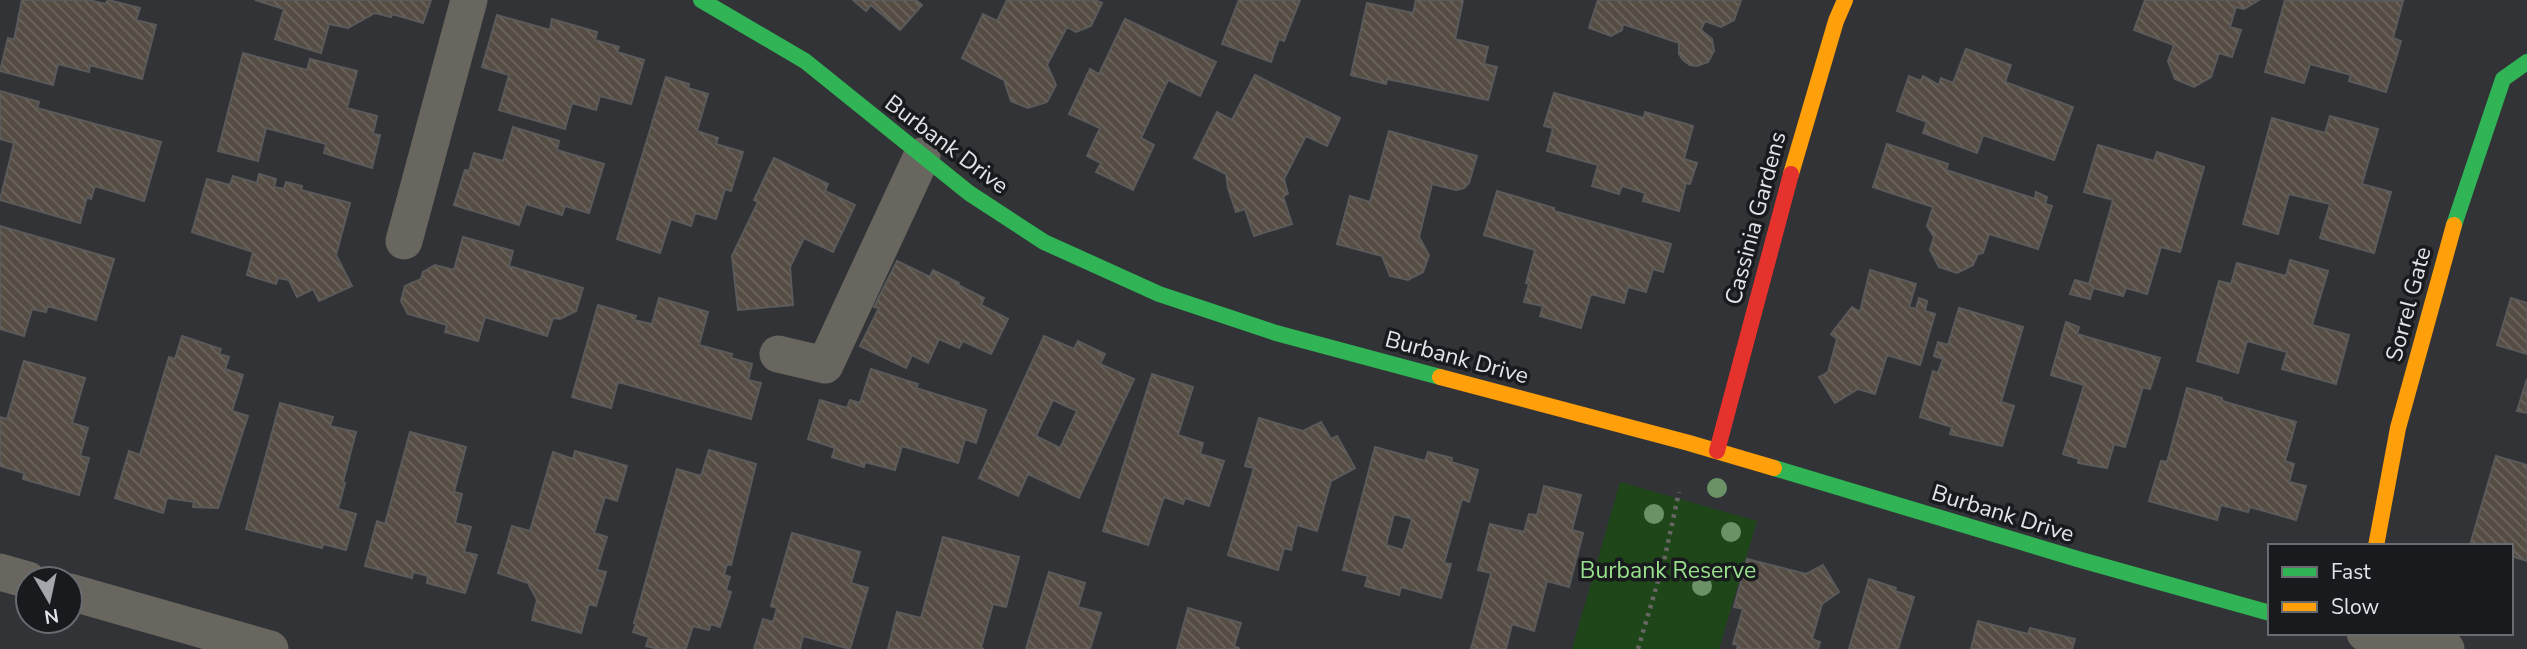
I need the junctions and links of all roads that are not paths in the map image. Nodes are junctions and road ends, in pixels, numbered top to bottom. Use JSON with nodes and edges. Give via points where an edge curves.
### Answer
{"nodes":[{"id":1,"x":469,"y":0,"type":"edge"},
{"id":2,"x":701,"y":0,"type":"edge"},
{"id":3,"x":1845,"y":0,"type":"edge"},
{"id":4,"x":2527,"y":62,"type":"edge"},
{"id":5,"x":922,"y":156,"type":"junction"},
{"id":6,"x":404,"y":241,"type":"dead end"},
{"id":7,"x":778,"y":354,"type":"dead end"},
{"id":8,"x":1717,"y":451,"type":"junction"},
{"id":9,"x":2376,"y":544,"type":"edge"},
{"id":10,"x":84,"y":596,"type":"edge"},
{"id":11,"x":2268,"y":612,"type":"edge"},
{"id":12,"x":2375,"y":635,"type":"edge"},
{"id":13,"x":270,"y":649,"type":"edge"},
{"id":14,"x":2446,"y":649,"type":"edge"}],
"edges":[{"from":1,"to":6,"type":"street"},
{"from":2,"to":5,"type":"street","name":"Burbank Drive","via":[[805,61]]},
{"from":3,"to":8,"type":"street","name":"Cassinia Gardens","via":[[1803,127]]},
{"from":4,"to":9,"type":"street","name":"Sorrel Gate","via":[[2503,79],[2445,253],[2398,428]]},
{"from":5,"to":7,"type":"street","via":[[825,365]]},
{"from":5,"to":8,"type":"street","name":"Burbank Drive","via":[[1044,242],[1159,294],[1276,333]]},
{"from":8,"to":11,"type":"street","name":"Burbank Drive"},
{"from":10,"to":13,"type":"street"},
{"from":12,"to":14,"type":"street"}]}
